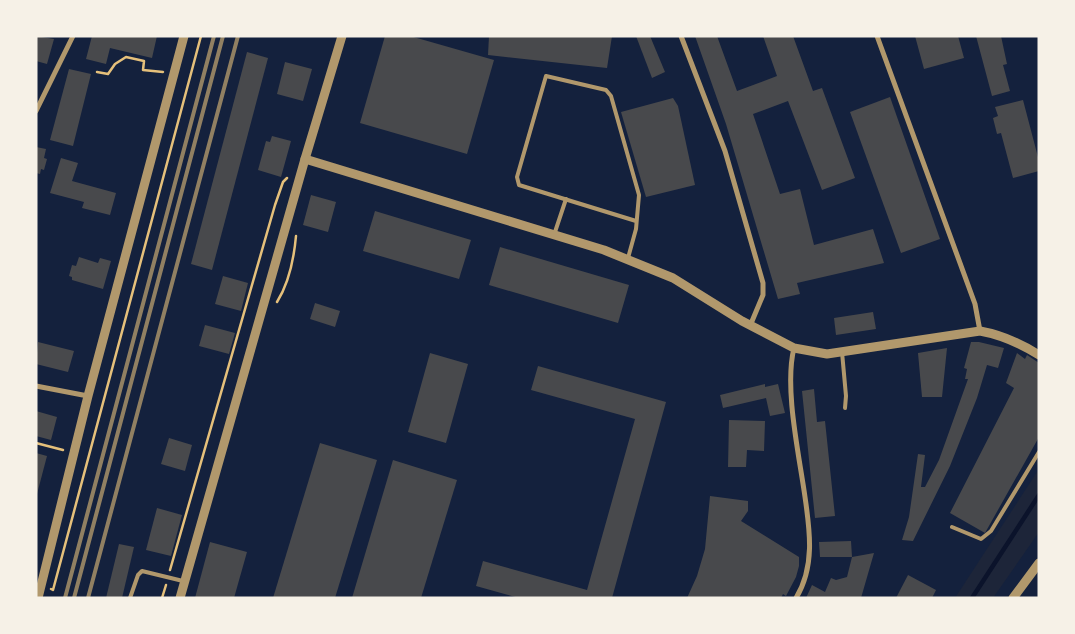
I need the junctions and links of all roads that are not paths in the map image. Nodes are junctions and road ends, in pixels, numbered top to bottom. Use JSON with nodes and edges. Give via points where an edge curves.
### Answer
{"nodes":[{"id":1,"x":73,"y":36,"type":"edge"},
{"id":2,"x":184,"y":36,"type":"edge"},
{"id":3,"x":342,"y":36,"type":"edge"},
{"id":4,"x":681,"y":36,"type":"edge"},
{"id":5,"x":877,"y":36,"type":"edge"},
{"id":6,"x":36,"y":111,"type":"edge"},
{"id":7,"x":305,"y":159,"type":"junction"},
{"id":8,"x":566,"y":199,"type":"junction"},
{"id":9,"x":636,"y":221,"type":"junction"},
{"id":10,"x":554,"y":235,"type":"junction"},
{"id":11,"x":628,"y":258,"type":"junction"},
{"id":12,"x":750,"y":326,"type":"junction"},
{"id":13,"x":980,"y":331,"type":"junction"},
{"id":14,"x":794,"y":348,"type":"junction"},
{"id":15,"x":842,"y":352,"type":"junction"},
{"id":16,"x":1039,"y":355,"type":"edge"},
{"id":17,"x":36,"y":386,"type":"edge"},
{"id":18,"x":88,"y":396,"type":"junction"},
{"id":19,"x":845,"y":408,"type":"dead end"},
{"id":20,"x":1039,"y":452,"type":"edge"},
{"id":21,"x":952,"y":527,"type":"dead end"},
{"id":22,"x":1039,"y":563,"type":"edge"},
{"id":23,"x":184,"y":582,"type":"junction"},
{"id":24,"x":38,"y":598,"type":"edge"},
{"id":25,"x":130,"y":598,"type":"edge"},
{"id":26,"x":180,"y":598,"type":"edge"},
{"id":27,"x":796,"y":598,"type":"edge"},
{"id":28,"x":1013,"y":598,"type":"edge"}],
"edges":[{"from":1,"to":6,"type":"street"},
{"from":2,"to":18,"type":"street"},
{"from":3,"to":7,"type":"street"},
{"from":4,"to":12,"type":"street","via":[[725,151],[764,283],[763,295]]},
{"from":5,"to":13,"type":"street","via":[[974,304]]},
{"from":7,"to":10,"type":"street"},
{"from":7,"to":23,"type":"street"},
{"from":8,"to":9,"type":"lane"},
{"from":8,"to":9,"type":"lane","via":[[519,185],[516,177],[546,76],[606,90],[612,96],[639,195]]},
{"from":8,"to":10,"type":"lane"},
{"from":9,"to":11,"type":"lane"},
{"from":10,"to":11,"type":"street"},
{"from":11,"to":12,"type":"street","via":[[673,278]]},
{"from":12,"to":14,"type":"street"},
{"from":13,"to":15,"type":"street"},
{"from":13,"to":16,"type":"street","via":[[1015,341]]},
{"from":14,"to":15,"type":"street","via":[[827,354]]},
{"from":14,"to":27,"type":"street","via":[[790,363],[794,421],[810,535],[808,566]]},
{"from":15,"to":19,"type":"lane"},
{"from":17,"to":18,"type":"street"},
{"from":18,"to":24,"type":"street"},
{"from":20,"to":21,"type":"lane","via":[[991,531],[981,539]]},
{"from":22,"to":28,"type":"street"},
{"from":23,"to":25,"type":"lane","via":[[142,571]]},
{"from":23,"to":26,"type":"street"}]}
